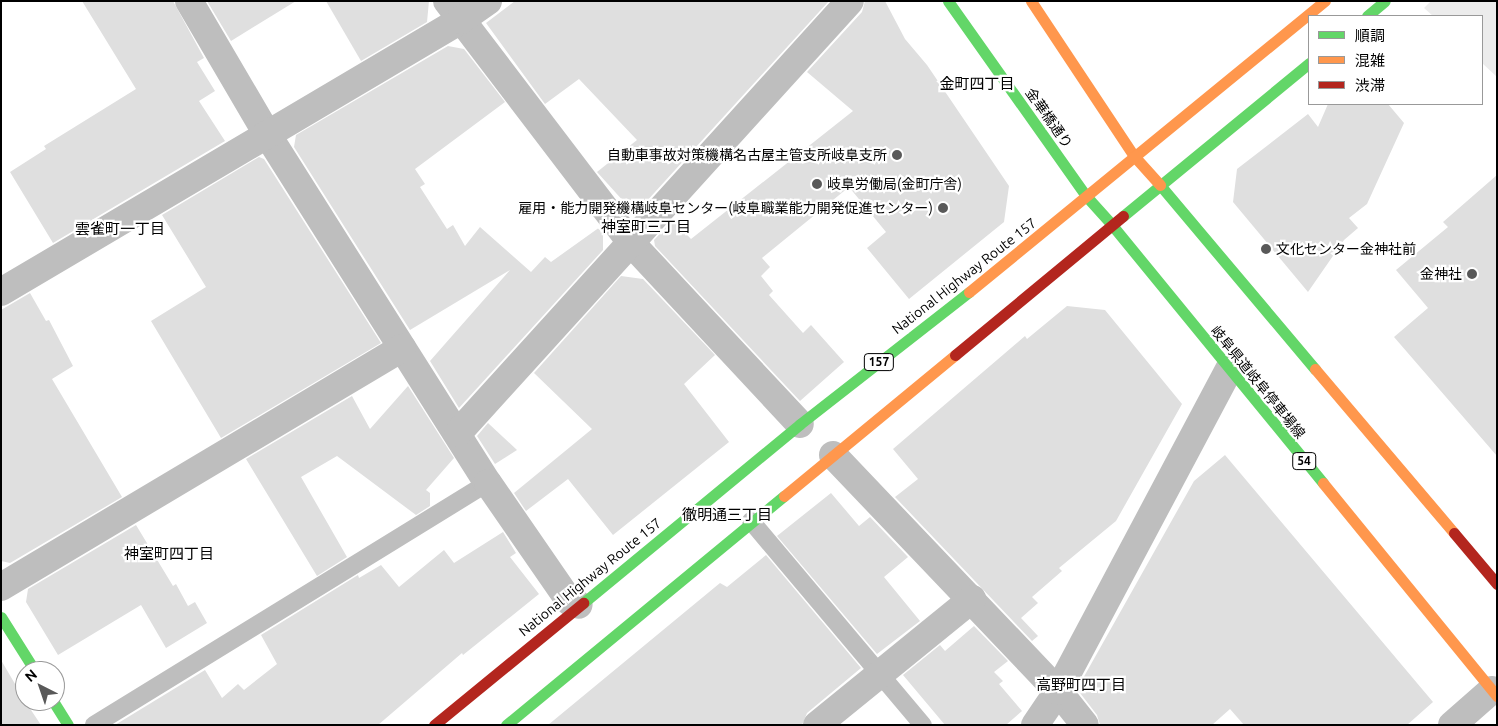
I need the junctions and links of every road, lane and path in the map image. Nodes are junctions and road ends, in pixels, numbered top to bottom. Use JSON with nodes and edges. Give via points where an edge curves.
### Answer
{"nodes":[{"id":1,"x":189,"y":1,"type":"edge"},
{"id":2,"x":488,"y":1,"type":"edge"},
{"id":3,"x":850,"y":1,"type":"edge"},
{"id":4,"x":948,"y":1,"type":"edge"},
{"id":5,"x":1031,"y":1,"type":"edge"},
{"id":6,"x":1326,"y":1,"type":"edge"},
{"id":7,"x":1386,"y":1,"type":"edge"},
{"id":8,"x":454,"y":11,"type":"edge"},
{"id":9,"x":1309,"y":15,"type":"edge"},
{"id":10,"x":1368,"y":15,"type":"edge"},
{"id":11,"x":1308,"y":16,"type":"edge"},
{"id":12,"x":1308,"y":64,"type":"edge"},
{"id":13,"x":267,"y":134,"type":"junction"},
{"id":14,"x":1134,"y":156,"type":"junction"},
{"id":15,"x":1160,"y":185,"type":"junction"},
{"id":16,"x":1087,"y":197,"type":"junction"},
{"id":17,"x":1112,"y":225,"type":"junction"},
{"id":18,"x":632,"y":244,"type":"junction"},
{"id":19,"x":1,"y":292,"type":"edge"},
{"id":20,"x":402,"y":348,"type":"junction"},
{"id":21,"x":1229,"y":370,"type":"junction"},
{"id":22,"x":800,"y":424,"type":"junction"},
{"id":23,"x":458,"y":433,"type":"junction"},
{"id":24,"x":833,"y":455,"type":"junction"},
{"id":25,"x":488,"y":483,"type":"junction"},
{"id":26,"x":750,"y":520,"type":"junction"},
{"id":27,"x":1497,"y":584,"type":"edge"},
{"id":28,"x":1,"y":587,"type":"edge"},
{"id":29,"x":972,"y":599,"type":"junction"},
{"id":30,"x":579,"y":605,"type":"junction"},
{"id":31,"x":1,"y":616,"type":"edge"},
{"id":32,"x":29,"y":661,"type":"edge"},
{"id":33,"x":879,"y":674,"type":"junction"},
{"id":34,"x":1058,"y":691,"type":"junction"},
{"id":35,"x":1494,"y":693,"type":"edge"},
{"id":36,"x":59,"y":711,"type":"edge"},
{"id":37,"x":68,"y":725,"type":"edge"},
{"id":38,"x":94,"y":725,"type":"edge"},
{"id":39,"x":434,"y":725,"type":"edge"},
{"id":40,"x":506,"y":725,"type":"edge"},
{"id":41,"x":817,"y":725,"type":"edge"},
{"id":42,"x":923,"y":725,"type":"edge"},
{"id":43,"x":1035,"y":725,"type":"edge"},
{"id":44,"x":1085,"y":725,"type":"edge"},
{"id":45,"x":1452,"y":725,"type":"edge"}],
"edges":[{"from":1,"to":13,"type":"street"},
{"from":2,"to":8,"type":"street"},
{"from":3,"to":18,"type":"street"},
{"from":4,"to":16,"type":"main road","name":"金華橋通り"},
{"from":5,"to":14,"type":"main road"},
{"from":6,"to":9,"type":"main road","name":"National Highway Route 157","number":"157"},
{"from":7,"to":10,"type":"main road"},
{"from":8,"to":13,"type":"street"},
{"from":8,"to":18,"type":"street"},
{"from":11,"to":14,"type":"main road","name":"National Highway Route 157","number":"157"},
{"from":12,"to":15,"type":"main road"},
{"from":13,"to":19,"type":"street"},
{"from":13,"to":20,"type":"street"},
{"from":14,"to":15,"type":"main road"},
{"from":14,"to":16,"type":"main road","name":"National Highway Route 157","number":"157"},
{"from":15,"to":17,"type":"main road"},
{"from":15,"to":27,"type":"main road"},
{"from":16,"to":17,"type":"main road","name":"金華橋通り"},
{"from":16,"to":22,"type":"main road","name":"National Highway Route 157","number":"157"},
{"from":17,"to":21,"type":"main road","name":"岐阜県道岐阜停車場線","number":"54"},
{"from":17,"to":24,"type":"main road"},
{"from":18,"to":22,"type":"street"},
{"from":18,"to":23,"type":"street"},
{"from":20,"to":23,"type":"street"},
{"from":20,"to":28,"type":"street"},
{"from":21,"to":34,"type":"street"},
{"from":21,"to":35,"type":"main road","name":"岐阜県道岐阜停車場線","number":"54"},
{"from":22,"to":30,"type":"main road","name":"National Highway Route 157","number":"157"},
{"from":23,"to":25,"type":"street"},
{"from":24,"to":26,"type":"main road"},
{"from":24,"to":29,"type":"street"},
{"from":25,"to":30,"type":"street","via":[[570,602]]},
{"from":25,"to":38,"type":"lane"},
{"from":26,"to":33,"type":"lane"},
{"from":26,"to":40,"type":"main road"},
{"from":29,"to":33,"type":"street"},
{"from":29,"to":34,"type":"street"},
{"from":30,"to":39,"type":"main road","name":"National Highway Route 157","number":"157"},
{"from":31,"to":32,"type":"main road"},
{"from":33,"to":41,"type":"street"},
{"from":33,"to":42,"type":"lane"},
{"from":34,"to":43,"type":"street"},
{"from":34,"to":44,"type":"street"},
{"from":35,"to":45,"type":"street"},
{"from":36,"to":37,"type":"main road"}]}
